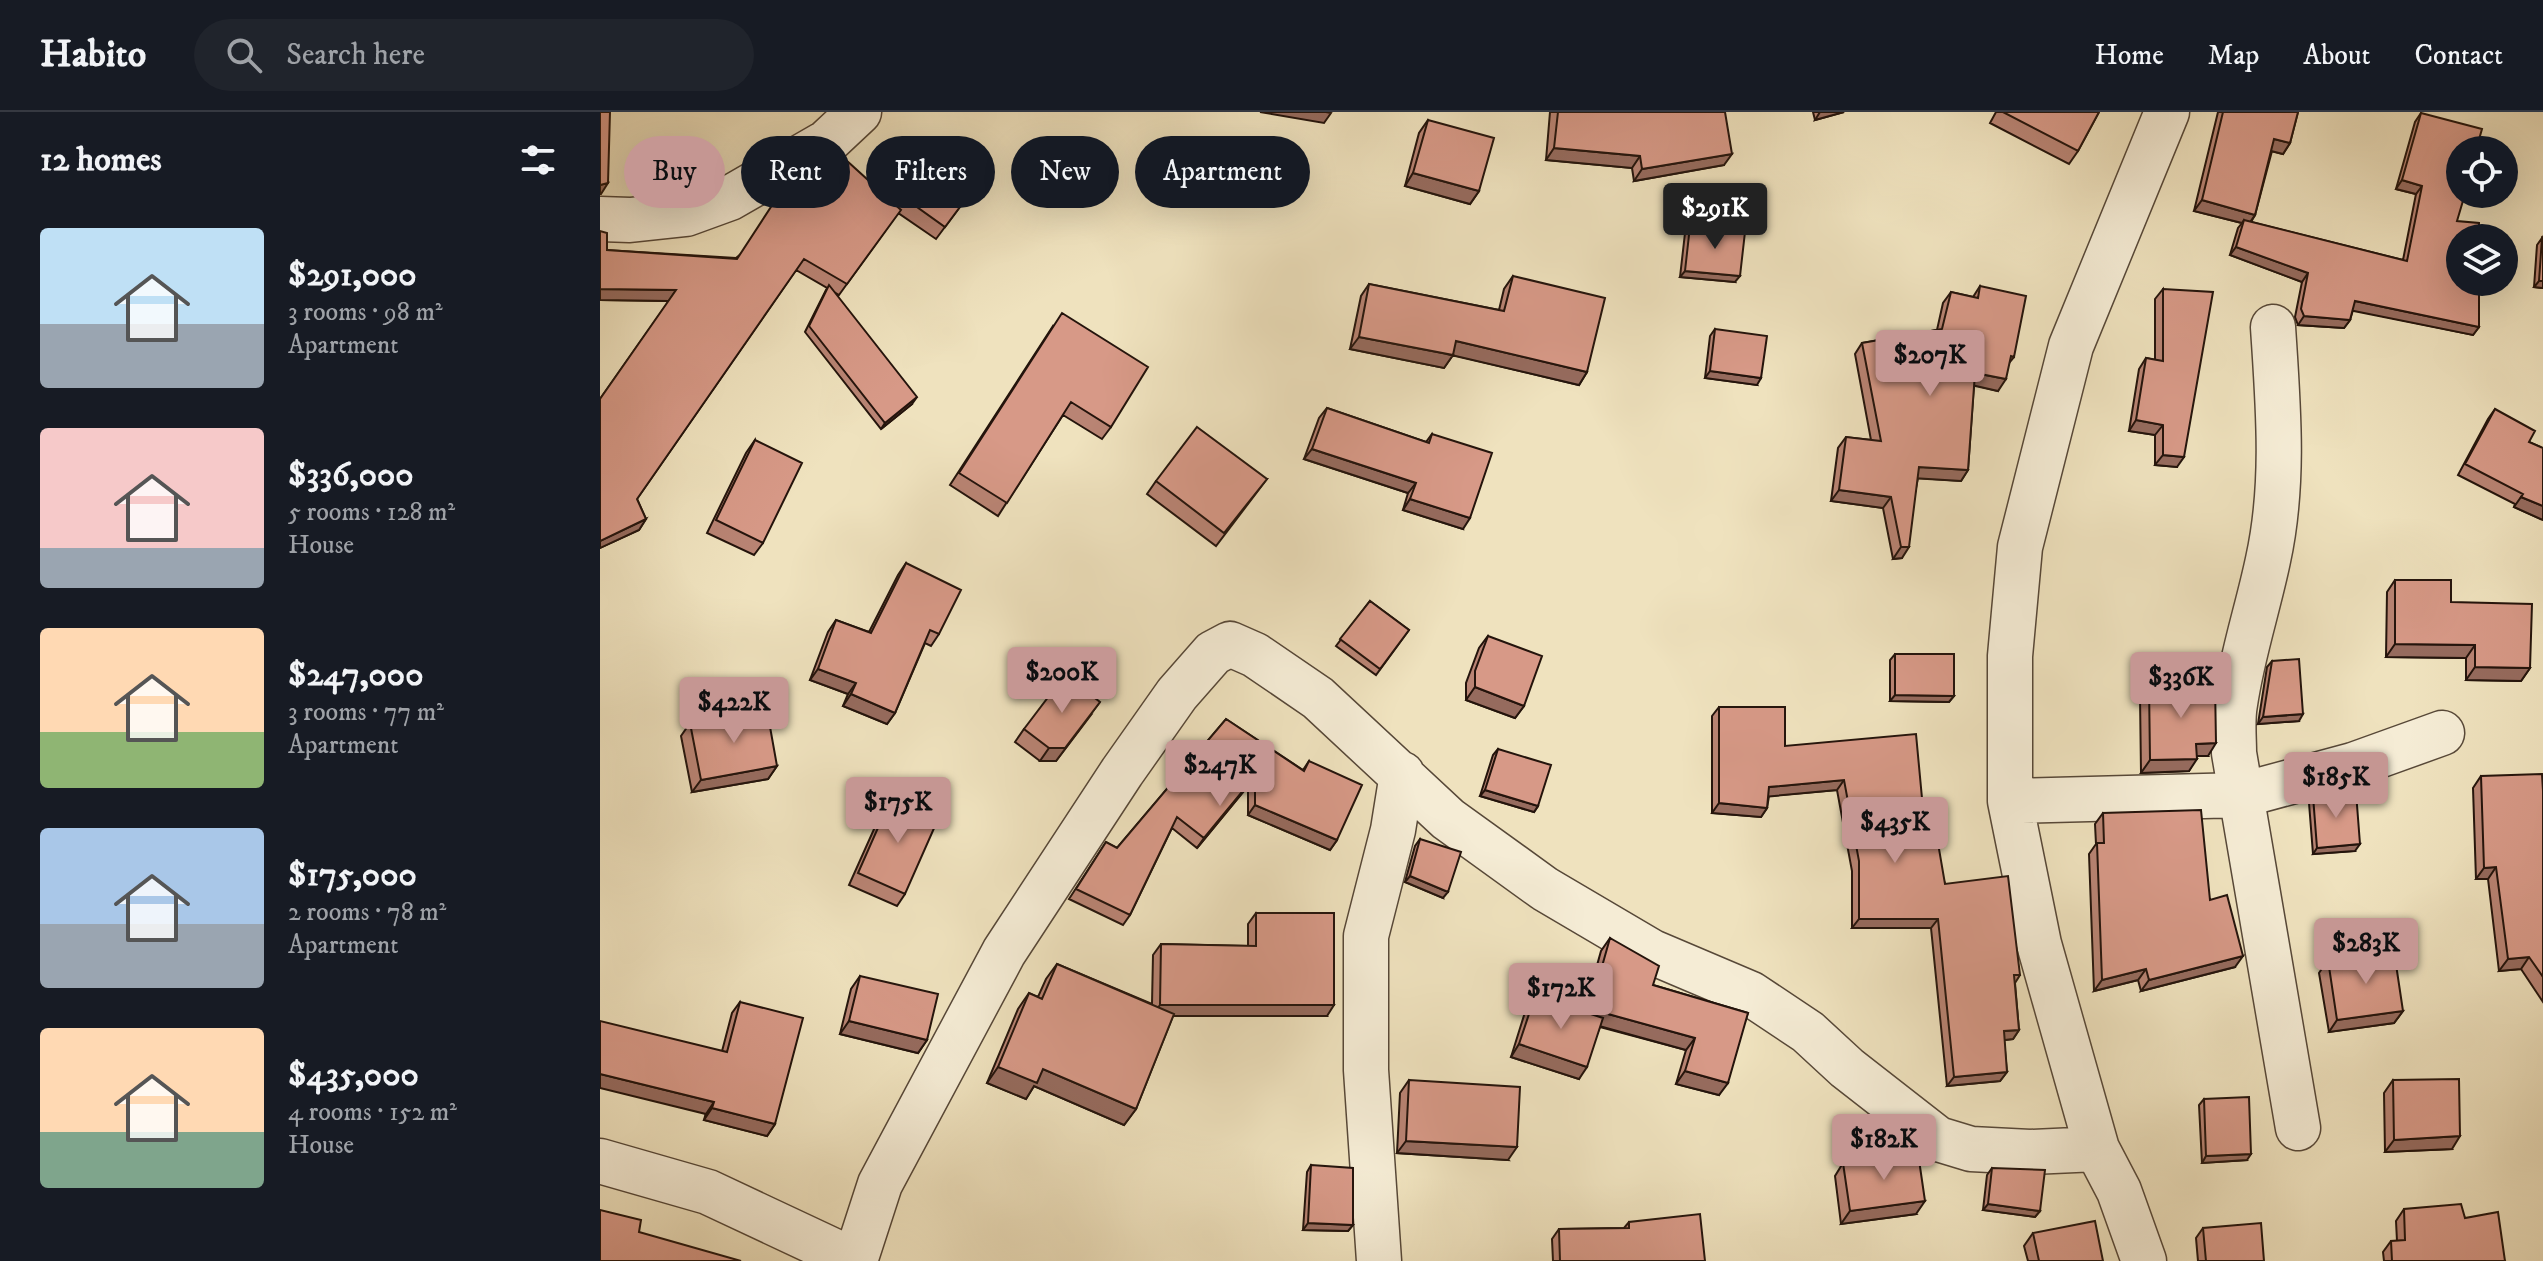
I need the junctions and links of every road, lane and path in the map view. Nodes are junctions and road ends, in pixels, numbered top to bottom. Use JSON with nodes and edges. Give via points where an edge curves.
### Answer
{"nodes":[{"id":1,"x":859,"y":112,"type":"edge"},
{"id":2,"x":2167,"y":112,"type":"edge"},
{"id":3,"x":819,"y":127,"type":"edge"},
{"id":4,"x":600,"y":219,"type":"edge"},
{"id":5,"x":2273,"y":327,"type":"dead end"},
{"id":6,"x":2442,"y":733,"type":"dead end"},
{"id":7,"x":1402,"y":774,"type":"junction"},
{"id":8,"x":2242,"y":795,"type":"junction"},
{"id":9,"x":2010,"y":801,"type":"junction"},
{"id":10,"x":2298,"y":1128,"type":"dead end"},
{"id":11,"x":2097,"y":1149,"type":"junction"},
{"id":12,"x":600,"y":1161,"type":"edge"},
{"id":13,"x":855,"y":1261,"type":"edge"},
{"id":14,"x":1379,"y":1261,"type":"edge"},
{"id":15,"x":2144,"y":1261,"type":"edge"}],
"edges":[{"from":1,"to":3,"type":"street"},
{"from":2,"to":9,"type":"street","via":[[2071,346],[2020,547],[2010,656]]},
{"from":3,"to":4,"type":"street","via":[[730,198],[686,214]]},
{"from":5,"to":8,"type":"street","via":[[2280,438],[2277,493],[2269,559],[2234,707],[2234,753]]},
{"from":6,"to":8,"type":"street","via":[[2353,765]]},
{"from":7,"to":11,"type":"street","via":[[1448,819],[1545,889],[1652,952],[1751,994],[1808,1032],[1938,1139],[1971,1149]]},
{"from":7,"to":13,"type":"street","via":[[1318,698],[1255,655],[1230,644],[1213,653],[1122,772],[1004,952],[880,1184]]},
{"from":7,"to":14,"type":"street","via":[[1366,936],[1366,1070]]},
{"from":8,"to":9,"type":"street"},
{"from":8,"to":10,"type":"street"},
{"from":9,"to":11,"type":"street","via":[[2039,944]]},
{"from":11,"to":15,"type":"street","via":[[2119,1191]]},
{"from":12,"to":13,"type":"street","via":[[708,1192]]}]}
